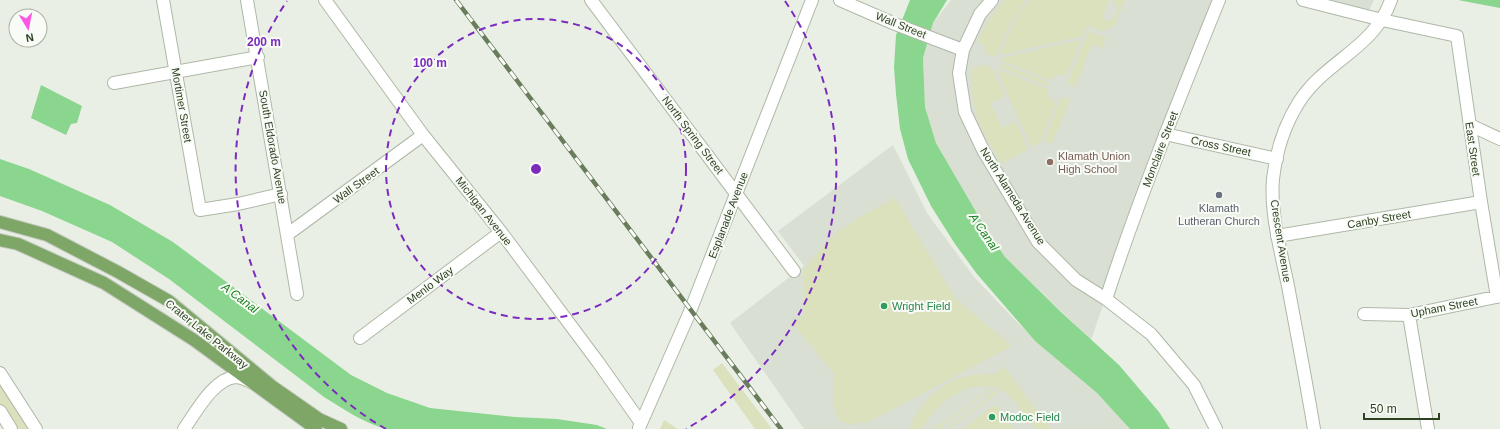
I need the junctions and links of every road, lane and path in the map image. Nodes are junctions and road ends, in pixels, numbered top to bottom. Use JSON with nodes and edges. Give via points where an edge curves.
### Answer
{"nodes":[{"id":1,"x":163,"y":0,"type":"edge"},
{"id":2,"x":247,"y":0,"type":"edge"},
{"id":3,"x":325,"y":0,"type":"edge"},
{"id":4,"x":591,"y":0,"type":"edge"},
{"id":5,"x":812,"y":0,"type":"edge"},
{"id":6,"x":840,"y":0,"type":"edge"},
{"id":7,"x":992,"y":0,"type":"edge"},
{"id":8,"x":1219,"y":0,"type":"edge"},
{"id":9,"x":1303,"y":0,"type":"edge"},
{"id":10,"x":1390,"y":2,"type":"edge"},
{"id":11,"x":1382,"y":20,"type":"junction"},
{"id":12,"x":963,"y":50,"type":"junction"},
{"id":13,"x":258,"y":57,"type":"junction"},
{"id":14,"x":176,"y":71,"type":"junction"},
{"id":15,"x":114,"y":83,"type":"dead end"},
{"id":16,"x":1470,"y":125,"type":"junction"},
{"id":17,"x":1165,"y":134,"type":"junction"},
{"id":18,"x":423,"y":135,"type":"junction"},
{"id":19,"x":1500,"y":139,"type":"edge"},
{"id":20,"x":1277,"y":158,"type":"junction"},
{"id":21,"x":281,"y":194,"type":"junction"},
{"id":22,"x":736,"y":194,"type":"junction"},
{"id":23,"x":1481,"y":202,"type":"junction"},
{"id":24,"x":0,"y":222,"type":"edge"},
{"id":25,"x":501,"y":232,"type":"junction"},
{"id":26,"x":288,"y":234,"type":"junction"},
{"id":27,"x":1277,"y":236,"type":"junction"},
{"id":28,"x":0,"y":240,"type":"edge"},
{"id":29,"x":794,"y":271,"type":"dead end"},
{"id":30,"x":297,"y":294,"type":"dead end"},
{"id":31,"x":1498,"y":296,"type":"edge"},
{"id":32,"x":1106,"y":299,"type":"junction"},
{"id":33,"x":1364,"y":314,"type":"dead end"},
{"id":34,"x":1409,"y":314,"type":"junction"},
{"id":35,"x":360,"y":338,"type":"dead end"},
{"id":36,"x":0,"y":373,"type":"edge"},
{"id":37,"x":252,"y":382,"type":"junction"},
{"id":38,"x":0,"y":411,"type":"edge"},
{"id":39,"x":640,"y":426,"type":"edge"},
{"id":40,"x":11,"y":429,"type":"edge"},
{"id":41,"x":36,"y":429,"type":"edge"},
{"id":42,"x":184,"y":429,"type":"edge"},
{"id":43,"x":316,"y":429,"type":"edge"},
{"id":44,"x":341,"y":429,"type":"edge"},
{"id":45,"x":1216,"y":429,"type":"edge"},
{"id":46,"x":1314,"y":429,"type":"edge"},
{"id":47,"x":1428,"y":429,"type":"edge"}],
"edges":[{"from":1,"to":14,"type":"street","name":"Mortimer Street"},
{"from":2,"to":13,"type":"street","name":"South Eldorado Avenue"},
{"from":3,"to":18,"type":"street","name":"Michigan Avenue"},
{"from":4,"to":22,"type":"street","name":"North Spring Street"},
{"from":5,"to":22,"type":"street","name":"Esplanade Avenue"},
{"from":6,"to":12,"type":"street","name":"Wall Street"},
{"from":7,"to":12,"type":"street","name":"North Alameda Avenue","via":[[980,14]]},
{"from":8,"to":17,"type":"street","name":"Monclaire Street"},
{"from":9,"to":11,"type":"street"},
{"from":10,"to":11,"type":"street","name":"Crescent Avenue"},
{"from":11,"to":16,"type":"street","name":"East Street","via":[[1457,36]]},
{"from":11,"to":20,"type":"street","name":"Crescent Avenue","via":[[1373,33],[1322,74],[1309,88],[1290,119]]},
{"from":12,"to":32,"type":"street","name":"North Alameda Avenue","via":[[959,73],[965,112],[983,150],[1038,242],[1076,280]]},
{"from":13,"to":14,"type":"street"},
{"from":13,"to":21,"type":"street","name":"South Eldorado Avenue"},
{"from":14,"to":15,"type":"street"},
{"from":14,"to":21,"type":"street","name":"Mortimer Street","via":[[200,210]]},
{"from":16,"to":19,"type":"street"},
{"from":16,"to":23,"type":"street","name":"East Street"},
{"from":17,"to":20,"type":"street","name":"Cross Street"},
{"from":17,"to":32,"type":"street","name":"Monclaire Street"},
{"from":18,"to":25,"type":"street","name":"Michigan Avenue"},
{"from":18,"to":26,"type":"street","name":"Wall Street"},
{"from":20,"to":27,"type":"street","name":"Crescent Avenue","via":[[1273,179]]},
{"from":21,"to":26,"type":"street","name":"South Eldorado Avenue"},
{"from":22,"to":29,"type":"street","name":"North Spring Street"},
{"from":22,"to":39,"type":"street","name":"Esplanade Avenue","via":[[689,314]]},
{"from":23,"to":27,"type":"street","name":"Canby Street"},
{"from":23,"to":31,"type":"street","name":"East Street"},
{"from":24,"to":44,"type":"main road","name":"Crater Lake Parkway","via":[[47,235],[168,301],[273,387],[319,419]]},
{"from":25,"to":35,"type":"street","name":"Menlo Way"},
{"from":25,"to":39,"type":"street","name":"Michigan Avenue","via":[[598,362]]},
{"from":26,"to":30,"type":"street","name":"South Eldorado Avenue"},
{"from":27,"to":46,"type":"street","name":"Crescent Avenue"},
{"from":28,"to":37,"type":"main road","name":"Crater Lake Parkway","via":[[18,244],[104,284],[194,340]]},
{"from":31,"to":34,"type":"street","name":"Upham Street"},
{"from":32,"to":45,"type":"street","name":"North Alameda Avenue","via":[[1151,334],[1194,384]]},
{"from":33,"to":34,"type":"street","name":"Upham Street"},
{"from":34,"to":47,"type":"street"},
{"from":36,"to":41,"type":"street"},
{"from":37,"to":42,"type":"street","via":[[238,377],[228,378],[215,386]]},
{"from":37,"to":43,"type":"main road","name":"Crater Lake Parkway"},
{"from":38,"to":40,"type":"street"}]}
